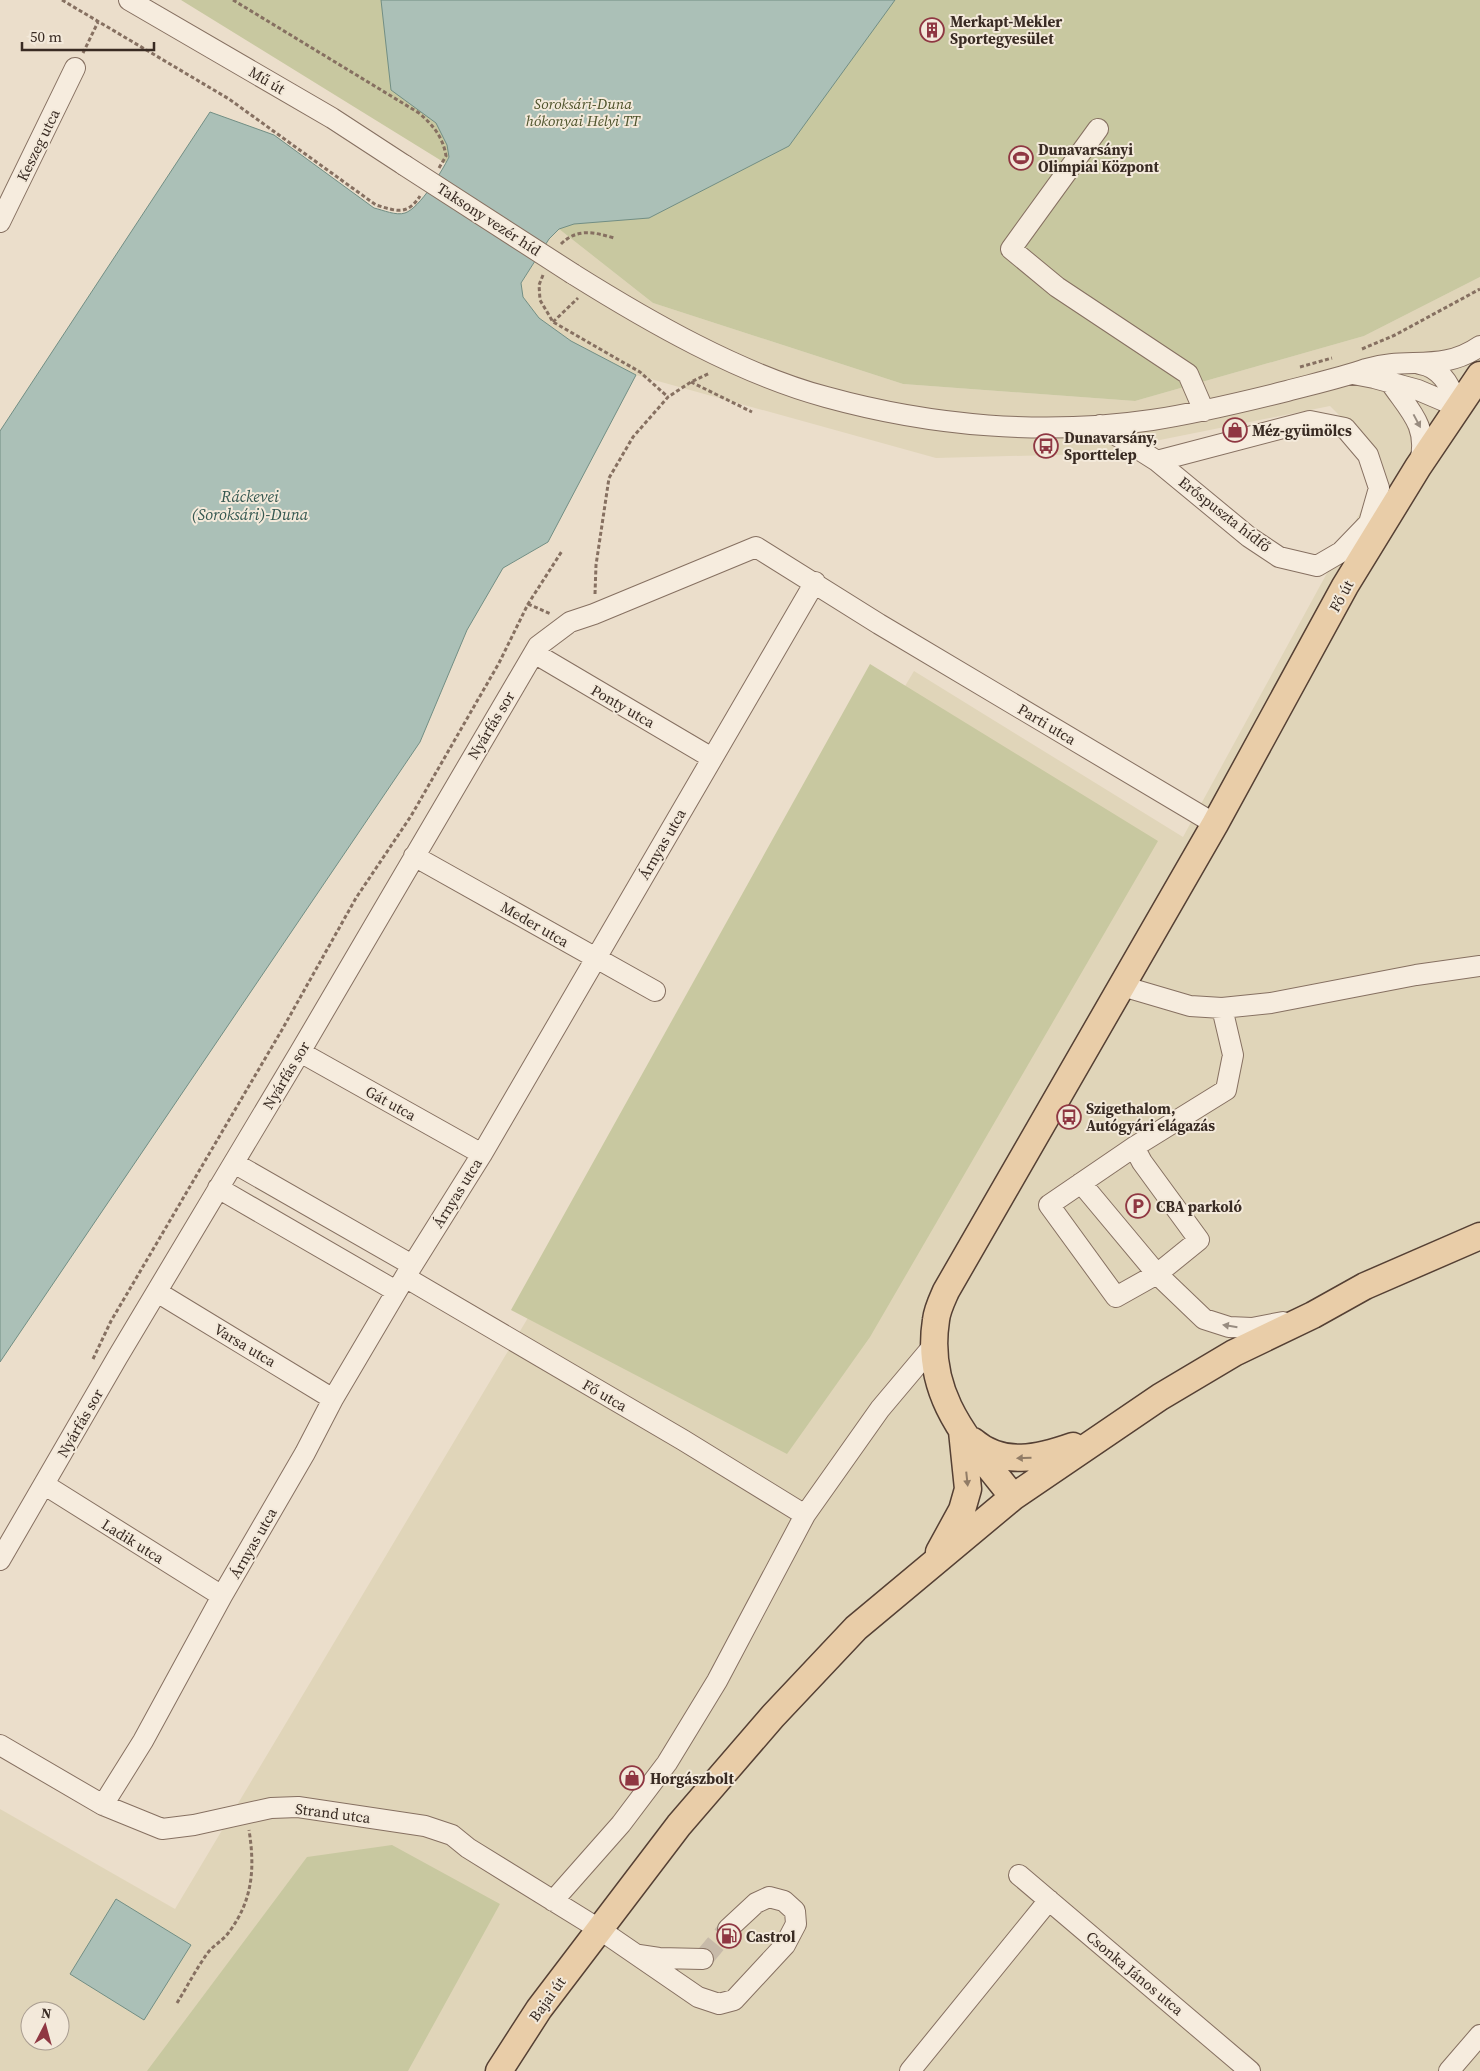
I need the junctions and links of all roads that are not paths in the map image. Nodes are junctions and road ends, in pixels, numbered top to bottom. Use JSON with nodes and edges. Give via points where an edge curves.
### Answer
{"nodes":[{"id":1,"x":128,"y":0,"type":"edge"},
{"id":2,"x":75,"y":68,"type":"road end"},
{"id":3,"x":1098,"y":128,"type":"dead end"},
{"id":4,"x":404,"y":164,"type":"joint"},
{"id":5,"x":0,"y":222,"type":"edge"},
{"id":6,"x":1480,"y":346,"type":"edge"},
{"id":7,"x":1408,"y":362,"type":"junction"},
{"id":8,"x":1352,"y":374,"type":"junction"},
{"id":9,"x":1480,"y":375,"type":"edge"},
{"id":10,"x":1390,"y":382,"type":"junction"},
{"id":11,"x":1458,"y":407,"type":"junction"},
{"id":12,"x":1204,"y":411,"type":"junction"},
{"id":13,"x":1100,"y":425,"type":"junction"},
{"id":14,"x":1157,"y":460,"type":"junction"},
{"id":15,"x":1418,"y":467,"type":"junction"},
{"id":16,"x":815,"y":582,"type":"junction"},
{"id":17,"x":534,"y":653,"type":"junction"},
{"id":18,"x":712,"y":758,"type":"junction"},
{"id":19,"x":1215,"y":824,"type":"junction"},
{"id":20,"x":414,"y":856,"type":"junction"},
{"id":21,"x":595,"y":958,"type":"junction"},
{"id":22,"x":1480,"y":966,"type":"edge"},
{"id":23,"x":1122,"y":986,"type":"junction"},
{"id":24,"x":655,"y":992,"type":"dead end"},
{"id":25,"x":1222,"y":1008,"type":"junction"},
{"id":26,"x":300,"y":1052,"type":"junction"},
{"id":27,"x":1134,"y":1147,"type":"junction"},
{"id":28,"x":482,"y":1154,"type":"junction"},
{"id":29,"x":234,"y":1162,"type":"junction"},
{"id":30,"x":1081,"y":1182,"type":"junction"},
{"id":31,"x":218,"y":1188,"type":"junction"},
{"id":32,"x":1480,"y":1236,"type":"edge"},
{"id":33,"x":1157,"y":1274,"type":"junction"},
{"id":34,"x":405,"y":1277,"type":"junction"},
{"id":35,"x":157,"y":1292,"type":"junction"},
{"id":36,"x":1313,"y":1315,"type":"junction"},
{"id":37,"x":933,"y":1346,"type":"junction"},
{"id":38,"x":333,"y":1399,"type":"junction"},
{"id":39,"x":961,"y":1430,"type":"junction"},
{"id":40,"x":1104,"y":1435,"type":"junction"},
{"id":41,"x":45,"y":1485,"type":"junction"},
{"id":42,"x":1013,"y":1497,"type":"junction"},
{"id":43,"x":805,"y":1515,"type":"junction"},
{"id":44,"x":0,"y":1560,"type":"edge"},
{"id":45,"x":932,"y":1566,"type":"junction"},
{"id":46,"x":222,"y":1596,"type":"junction"},
{"id":47,"x":0,"y":1745,"type":"edge"},
{"id":48,"x":103,"y":1805,"type":"junction"},
{"id":49,"x":1019,"y":1876,"type":"dead end"},
{"id":50,"x":1049,"y":1900,"type":"junction"},
{"id":51,"x":553,"y":1901,"type":"junction"},
{"id":52,"x":599,"y":1929,"type":"junction"},
{"id":53,"x":728,"y":1929,"type":"tunnel mouth"},
{"id":54,"x":634,"y":1955,"type":"junction"},
{"id":55,"x":703,"y":1959,"type":"dead end"},
{"id":56,"x":1480,"y":2035,"type":"edge"},
{"id":57,"x":499,"y":2071,"type":"edge"},
{"id":58,"x":910,"y":2071,"type":"edge"},
{"id":59,"x":1250,"y":2071,"type":"edge"},
{"id":60,"x":1449,"y":2071,"type":"edge"}],
"edges":[{"from":1,"to":4,"type":"street","name":"Mű út","via":[[332,118]]},
{"from":2,"to":5,"type":"street","name":"Keszeg utca"},
{"from":3,"to":12,"type":"street","via":[[1011,249],[1057,287],[1188,374]]},
{"from":4,"to":13,"type":"street","name":"Taksony vezér híd","bridge":true,"via":[[621,304],[759,374],[825,397],[931,420],[992,426]]},
{"from":6,"to":7,"type":"street","via":[[1466,356],[1439,363]]},
{"from":7,"to":8,"type":"street","name":"Taksony vezér híd","via":[[1381,364]]},
{"from":7,"to":11,"type":"street","via":[[1426,365],[1438,372],[1452,388]]},
{"from":8,"to":10,"type":"street"},
{"from":8,"to":12,"type":"street","name":"Taksony vezér híd"},
{"from":9,"to":11,"type":"main road","name":"Fő út"},
{"from":10,"to":11,"type":"street"},
{"from":10,"to":15,"type":"street","one_way":true,"via":[[1421,429],[1424,447]]},
{"from":11,"to":15,"type":"main road","name":"Fő út"},
{"from":12,"to":13,"type":"street","name":"Taksony vezér híd"},
{"from":13,"to":14,"type":"street","name":"Erőspuszta hídfő"},
{"from":14,"to":14,"type":"street","name":"Erőspuszta hídfő","via":[[1310,421],[1345,428],[1368,455],[1379,488],[1369,523],[1342,552],[1317,566],[1279,557],[1256,542]]},
{"from":15,"to":19,"type":"main road","name":"Fő út","via":[[1345,586]]},
{"from":16,"to":17,"type":"street","name":"Nyárfás sor","via":[[756,547],[570,622],[538,646]]},
{"from":16,"to":18,"type":"street","name":"Árnyas utca"},
{"from":16,"to":19,"type":"street","name":"Parti utca","via":[[879,624]]},
{"from":17,"to":18,"type":"street","name":"Ponty utca"},
{"from":17,"to":20,"type":"street","name":"Nyárfás sor"},
{"from":18,"to":21,"type":"street","name":"Árnyas utca"},
{"from":19,"to":23,"type":"main road","name":"Fő út"},
{"from":20,"to":21,"type":"street","name":"Meder utca"},
{"from":20,"to":26,"type":"street","name":"Nyárfás sor"},
{"from":21,"to":24,"type":"street","name":"Meder utca"},
{"from":21,"to":28,"type":"street","name":"Árnyas utca"},
{"from":22,"to":25,"type":"street","via":[[1270,1003]]},
{"from":23,"to":25,"type":"street","via":[[1190,1006]]},
{"from":23,"to":37,"type":"main road","name":"Fő út","via":[[946,1291],[936,1318]]},
{"from":25,"to":27,"type":"street","via":[[1233,1055],[1226,1090]]},
{"from":26,"to":28,"type":"street","name":"Gát utca"},
{"from":26,"to":29,"type":"street","name":"Nyárfás sor"},
{"from":27,"to":30,"type":"street"},
{"from":27,"to":33,"type":"street","via":[[1199,1240]]},
{"from":28,"to":34,"type":"street","name":"Árnyas utca"},
{"from":29,"to":31,"type":"street","name":"Nyárfás sor"},
{"from":29,"to":34,"type":"street","name":"Fő utca"},
{"from":30,"to":33,"type":"street"},
{"from":30,"to":33,"type":"street","via":[[1049,1205],[1116,1297]]},
{"from":31,"to":34,"type":"street","name":"Fő utca"},
{"from":31,"to":35,"type":"street","name":"Nyárfás sor"},
{"from":32,"to":36,"type":"main road","name":"Bajai út","via":[[1365,1286]]},
{"from":36,"to":33,"type":"street","one_way":true,"via":[[1252,1328],[1229,1327],[1204,1319]]},
{"from":34,"to":38,"type":"street","name":"Árnyas utca"},
{"from":34,"to":43,"type":"street","name":"Fő utca"},
{"from":35,"to":38,"type":"street","name":"Varsa utca"},
{"from":35,"to":41,"type":"street","name":"Nyárfás sor"},
{"from":36,"to":40,"type":"main road","name":"Bajai út","via":[[1234,1353]]},
{"from":37,"to":39,"type":"main road","name":"Fő út","via":[[940,1386],[947,1407]]},
{"from":37,"to":43,"type":"street","via":[[880,1409]]},
{"from":38,"to":46,"type":"street","name":"Árnyas utca"},
{"from":40,"to":39,"type":"main road","one_way":true,"via":[[1046,1455],[1011,1458],[990,1452]]},
{"from":39,"to":42,"type":"main road"},
{"from":39,"to":45,"type":"main road","one_way":true,"via":[[968,1489],[962,1510]]},
{"from":40,"to":42,"type":"main road","name":"Bajai út"},
{"from":41,"to":44,"type":"street","name":"Nyárfás sor"},
{"from":41,"to":46,"type":"street","name":"Ladik utca"},
{"from":42,"to":45,"type":"main road","name":"Bajai út"},
{"from":43,"to":51,"type":"street","via":[[717,1681],[667,1763],[621,1824]]},
{"from":45,"to":52,"type":"main road","name":"Bajai út","via":[[856,1628],[773,1716],[679,1825]]},
{"from":46,"to":48,"type":"street","name":"Árnyas utca","via":[[143,1741]]},
{"from":47,"to":48,"type":"street","name":"Strand utca"},
{"from":48,"to":51,"type":"street","name":"Strand utca","via":[[162,1829],[271,1808],[298,1807],[425,1826],[452,1835]]},
{"from":49,"to":50,"type":"street","name":"Csonka János utca"},
{"from":50,"to":58,"type":"street"},
{"from":50,"to":59,"type":"street","name":"Csonka János utca"},
{"from":51,"to":52,"type":"street","name":"Strand utca"},
{"from":52,"to":54,"type":"street","name":"Strand utca"},
{"from":52,"to":57,"type":"main road","name":"Bajai út","via":[[538,2009]]},
{"from":53,"to":54,"type":"street","name":"Strand utca","via":[[756,1902],[769,1897],[784,1900],[795,1911],[796,1924],[785,1945],[734,2000],[719,2004],[698,1997]]},
{"from":54,"to":55,"type":"street"},
{"from":56,"to":60,"type":"street"}]}
